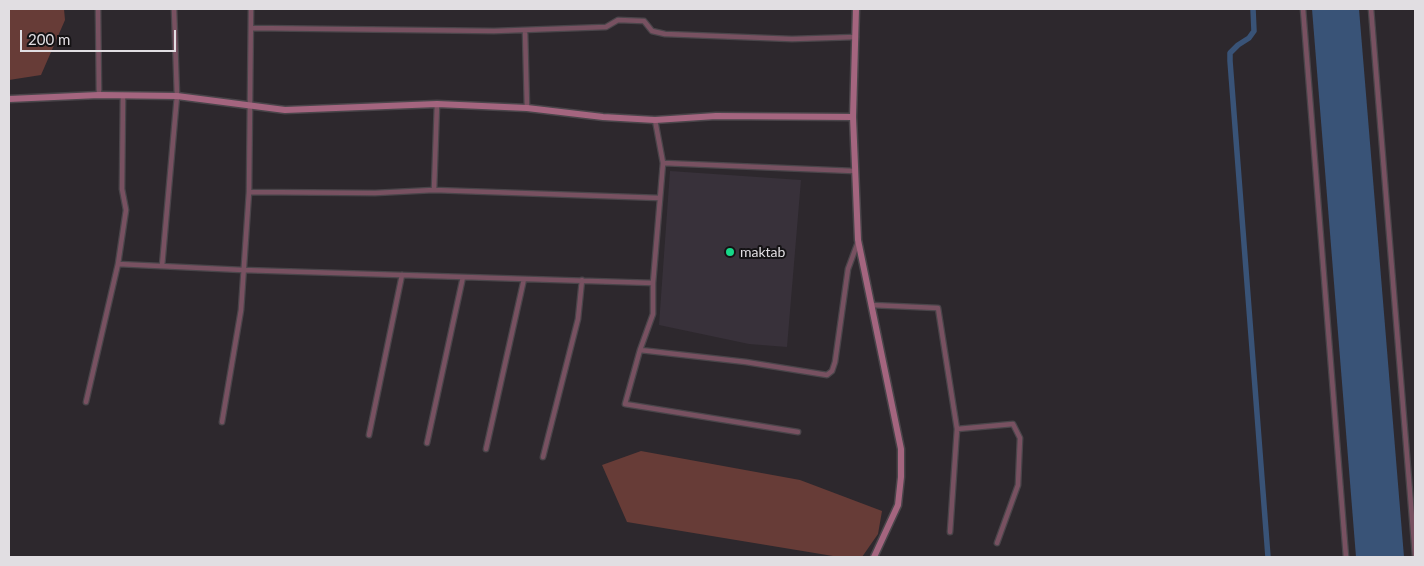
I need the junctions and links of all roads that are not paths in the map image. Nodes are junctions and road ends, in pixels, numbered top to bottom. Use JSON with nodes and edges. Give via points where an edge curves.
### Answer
{"nodes":[{"id":1,"x":98,"y":9,"type":"edge"},
{"id":2,"x":174,"y":9,"type":"edge"},
{"id":3,"x":251,"y":9,"type":"edge"},
{"id":4,"x":856,"y":9,"type":"edge"},
{"id":5,"x":1303,"y":9,"type":"edge"},
{"id":6,"x":1372,"y":9,"type":"edge"},
{"id":7,"x":251,"y":28,"type":"junction"},
{"id":8,"x":525,"y":30,"type":"junction"},
{"id":9,"x":856,"y":37,"type":"junction"},
{"id":10,"x":99,"y":95,"type":"junction"},
{"id":11,"x":123,"y":95,"type":"junction"},
{"id":12,"x":177,"y":96,"type":"junction"},
{"id":13,"x":9,"y":99,"type":"edge"},
{"id":14,"x":437,"y":104,"type":"junction"},
{"id":15,"x":251,"y":105,"type":"junction"},
{"id":16,"x":527,"y":108,"type":"junction"},
{"id":17,"x":853,"y":117,"type":"junction"},
{"id":18,"x":655,"y":120,"type":"junction"},
{"id":19,"x":664,"y":163,"type":"junction"},
{"id":20,"x":854,"y":171,"type":"junction"},
{"id":21,"x":434,"y":190,"type":"junction"},
{"id":22,"x":249,"y":192,"type":"junction"},
{"id":23,"x":660,"y":198,"type":"junction"},
{"id":24,"x":858,"y":240,"type":"junction"},
{"id":25,"x":118,"y":264,"type":"junction"},
{"id":26,"x":162,"y":266,"type":"junction"},
{"id":27,"x":243,"y":270,"type":"junction"},
{"id":28,"x":402,"y":275,"type":"junction"},
{"id":29,"x":462,"y":277,"type":"junction"},
{"id":30,"x":524,"y":279,"type":"junction"},
{"id":31,"x":582,"y":280,"type":"junction"},
{"id":32,"x":653,"y":282,"type":"junction"},
{"id":33,"x":871,"y":305,"type":"junction"},
{"id":34,"x":640,"y":350,"type":"junction"},
{"id":35,"x":86,"y":402,"type":"dead end"},
{"id":36,"x":222,"y":422,"type":"dead end"},
{"id":37,"x":957,"y":429,"type":"junction"},
{"id":38,"x":798,"y":432,"type":"dead end"},
{"id":39,"x":369,"y":435,"type":"dead end"},
{"id":40,"x":427,"y":443,"type":"dead end"},
{"id":41,"x":486,"y":449,"type":"dead end"},
{"id":42,"x":543,"y":457,"type":"dead end"},
{"id":43,"x":950,"y":532,"type":"dead end"},
{"id":44,"x":997,"y":543,"type":"dead end"},
{"id":45,"x":1415,"y":555,"type":"edge"},
{"id":46,"x":874,"y":557,"type":"edge"},
{"id":47,"x":1346,"y":557,"type":"edge"}],
"edges":[{"from":1,"to":10,"type":"street"},
{"from":2,"to":12,"type":"street"},
{"from":3,"to":7,"type":"street"},
{"from":4,"to":9,"type":"street"},
{"from":5,"to":47,"type":"street"},
{"from":6,"to":45,"type":"street"},
{"from":7,"to":8,"type":"street"},
{"from":7,"to":15,"type":"street"},
{"from":8,"to":9,"type":"street","via":[[606,27],[618,20],[644,21],[652,30],[664,34],[792,39]]},
{"from":8,"to":16,"type":"street"},
{"from":9,"to":17,"type":"street"},
{"from":10,"to":11,"type":"street"},
{"from":10,"to":13,"type":"street"},
{"from":11,"to":12,"type":"street"},
{"from":11,"to":25,"type":"street","via":[[122,189],[126,210]]},
{"from":12,"to":15,"type":"street"},
{"from":12,"to":26,"type":"street"},
{"from":14,"to":15,"type":"street","via":[[284,110]]},
{"from":14,"to":16,"type":"street"},
{"from":14,"to":21,"type":"street"},
{"from":15,"to":22,"type":"street"},
{"from":16,"to":18,"type":"street"},
{"from":17,"to":18,"type":"street","via":[[716,116]]},
{"from":17,"to":20,"type":"street"},
{"from":18,"to":19,"type":"street"},
{"from":19,"to":20,"type":"street"},
{"from":19,"to":23,"type":"street"},
{"from":20,"to":24,"type":"street"},
{"from":21,"to":22,"type":"street","via":[[319,194]]},
{"from":21,"to":23,"type":"street"},
{"from":22,"to":27,"type":"street"},
{"from":23,"to":32,"type":"street"},
{"from":24,"to":33,"type":"street"},
{"from":24,"to":34,"type":"street","via":[[848,269],[835,362],[832,371],[826,375]]},
{"from":25,"to":26,"type":"street"},
{"from":25,"to":35,"type":"street"},
{"from":26,"to":27,"type":"street"},
{"from":27,"to":28,"type":"street"},
{"from":27,"to":36,"type":"street","via":[[241,310]]},
{"from":28,"to":29,"type":"street"},
{"from":28,"to":39,"type":"street"},
{"from":29,"to":30,"type":"street"},
{"from":29,"to":40,"type":"street"},
{"from":30,"to":31,"type":"street"},
{"from":30,"to":41,"type":"street"},
{"from":31,"to":32,"type":"street"},
{"from":31,"to":42,"type":"street","via":[[578,320]]},
{"from":32,"to":34,"type":"street","via":[[653,314]]},
{"from":33,"to":37,"type":"street","via":[[938,308]]},
{"from":33,"to":46,"type":"street","via":[[901,449],[898,505]]},
{"from":34,"to":38,"type":"street","via":[[625,404]]},
{"from":37,"to":43,"type":"street"},
{"from":37,"to":44,"type":"street","via":[[1013,424],[1020,438],[1018,484]]}]}
